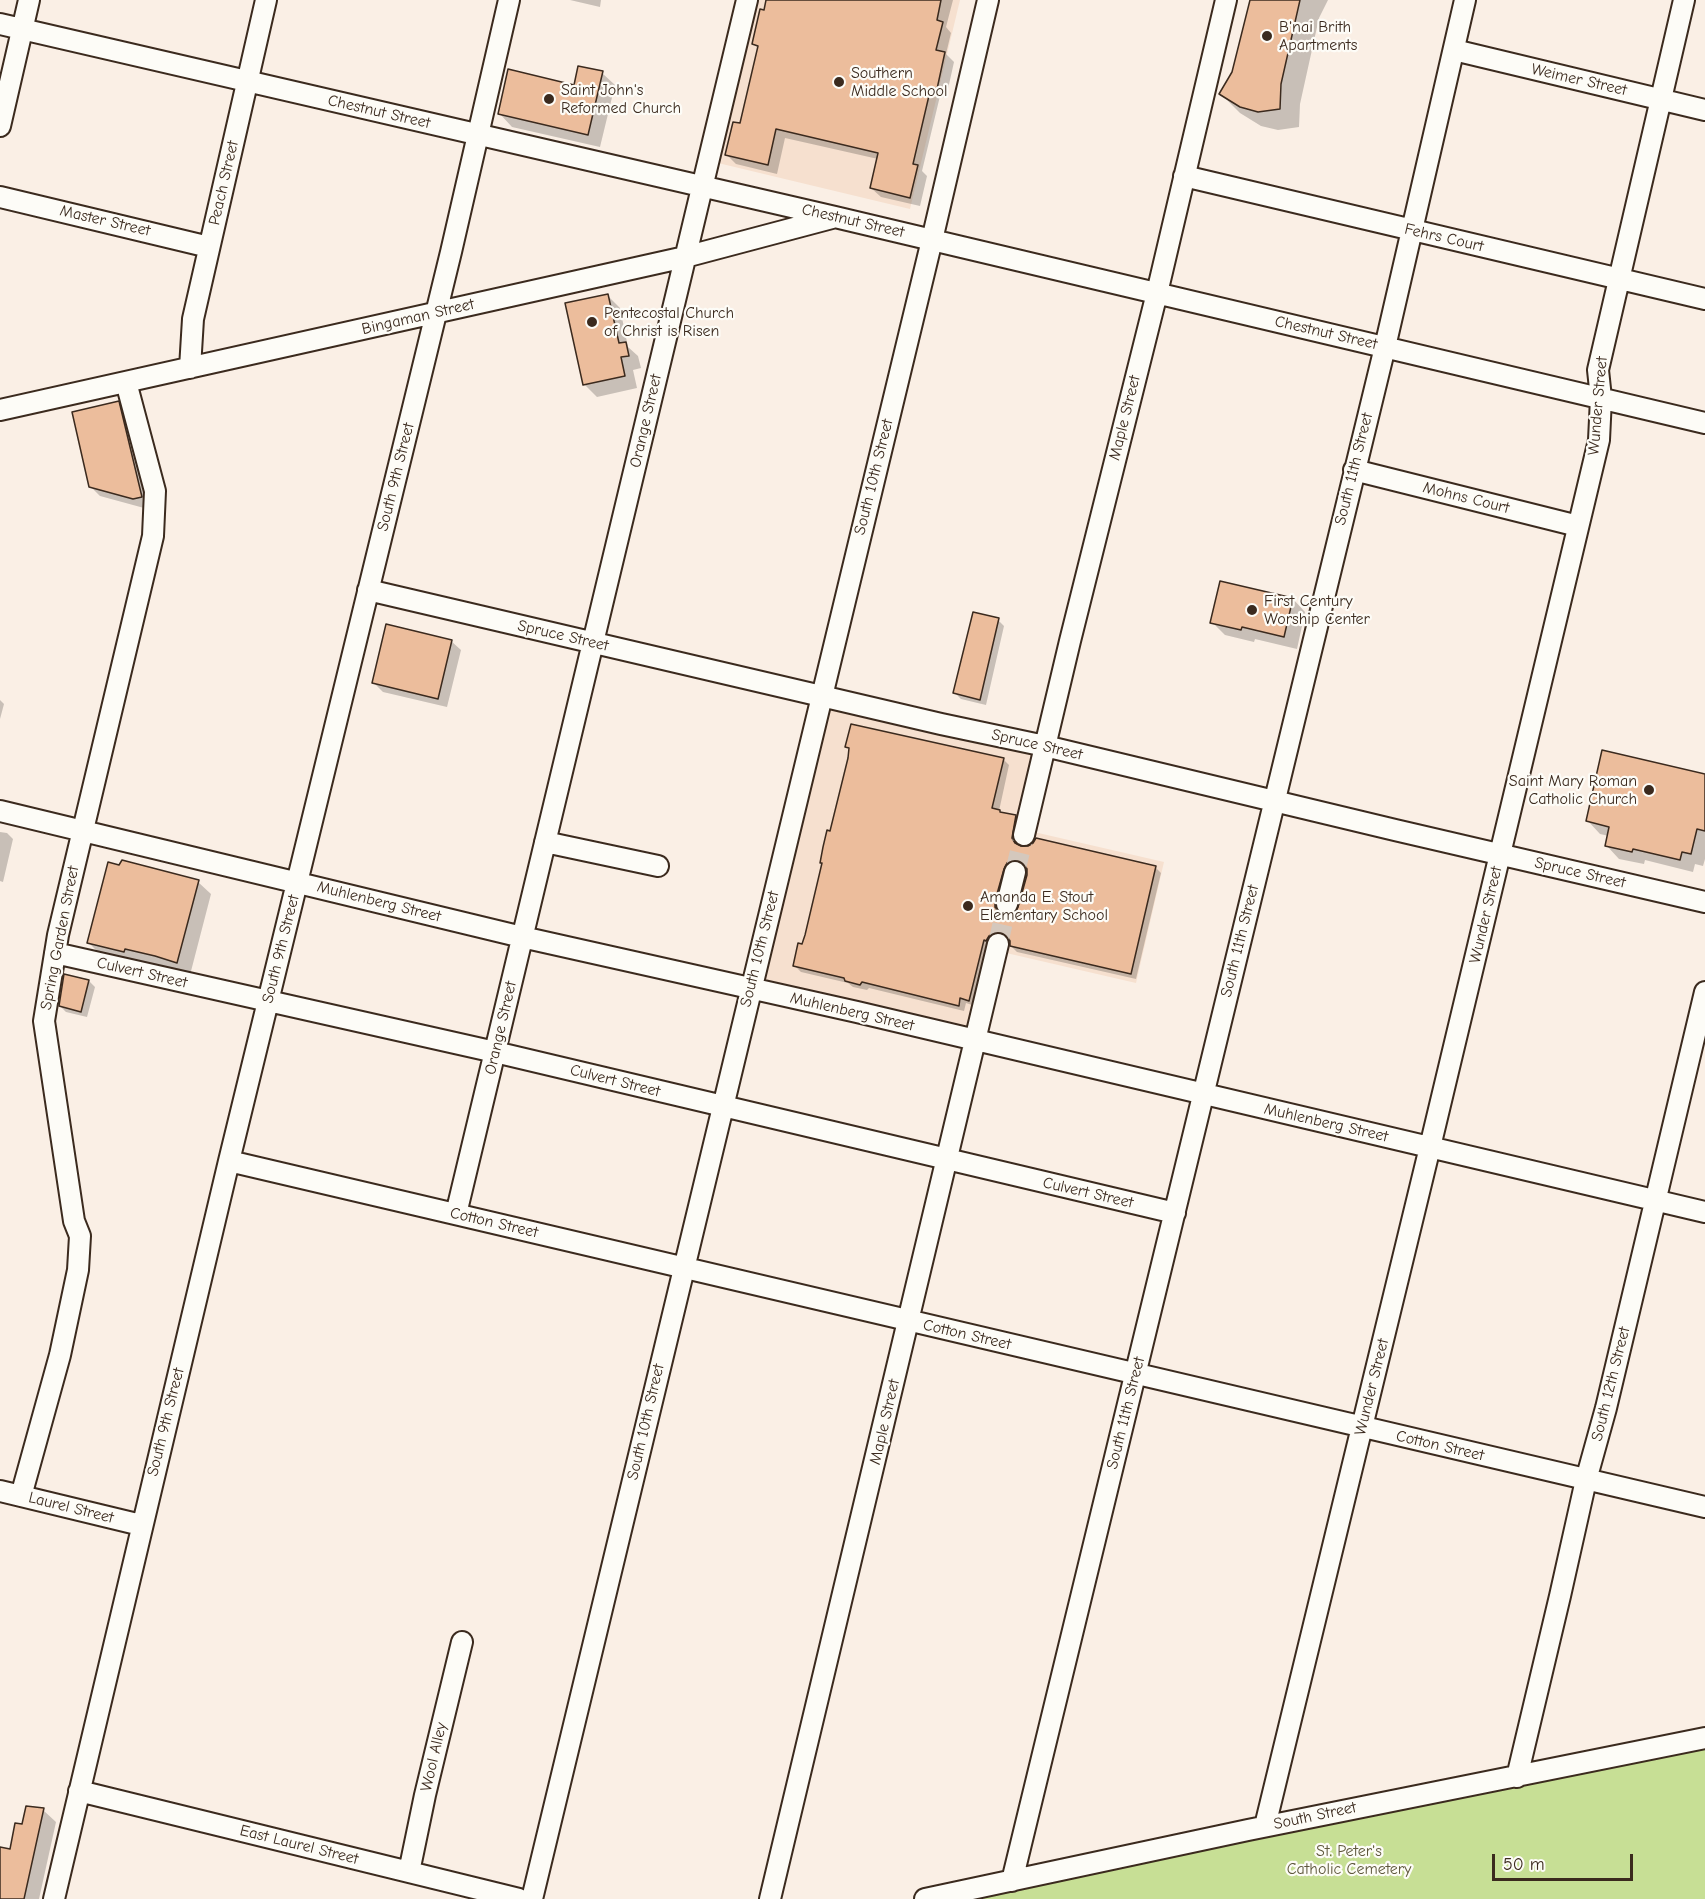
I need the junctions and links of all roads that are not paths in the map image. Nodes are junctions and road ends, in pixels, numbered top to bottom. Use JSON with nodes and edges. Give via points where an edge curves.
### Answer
{"nodes":[{"id":1,"x":28,"y":0,"type":"edge"},
{"id":2,"x":266,"y":0,"type":"edge"},
{"id":3,"x":509,"y":0,"type":"edge"},
{"id":4,"x":747,"y":0,"type":"edge"},
{"id":5,"x":988,"y":0,"type":"edge"},
{"id":6,"x":1226,"y":0,"type":"edge"},
{"id":7,"x":1465,"y":0,"type":"edge"},
{"id":8,"x":1684,"y":0,"type":"edge"},
{"id":9,"x":0,"y":24,"type":"edge"},
{"id":10,"x":21,"y":29,"type":"junction"},
{"id":11,"x":1454,"y":50,"type":"junction"},
{"id":12,"x":247,"y":81,"type":"junction"},
{"id":13,"x":1661,"y":99,"type":"junction"},
{"id":14,"x":1705,"y":110,"type":"edge"},
{"id":15,"x":0,"y":126,"type":"edge"},
{"id":16,"x":477,"y":134,"type":"junction"},
{"id":17,"x":1184,"y":176,"type":"junction"},
{"id":18,"x":701,"y":186,"type":"junction"},
{"id":19,"x":0,"y":197,"type":"edge"},
{"id":20,"x":835,"y":217,"type":"junction"},
{"id":21,"x":1411,"y":230,"type":"junction"},
{"id":22,"x":932,"y":240,"type":"junction"},
{"id":23,"x":209,"y":247,"type":"junction"},
{"id":24,"x":685,"y":257,"type":"junction"},
{"id":25,"x":1620,"y":279,"type":"junction"},
{"id":26,"x":1157,"y":293,"type":"junction"},
{"id":27,"x":1705,"y":299,"type":"edge"},
{"id":28,"x":436,"y":313,"type":"junction"},
{"id":29,"x":1385,"y":347,"type":"junction"},
{"id":30,"x":190,"y":368,"type":"junction"},
{"id":31,"x":126,"y":382,"type":"junction"},
{"id":32,"x":1601,"y":398,"type":"junction"},
{"id":33,"x":0,"y":410,"type":"edge"},
{"id":34,"x":1705,"y":423,"type":"edge"},
{"id":35,"x":1354,"y":470,"type":"junction"},
{"id":36,"x":1578,"y":526,"type":"junction"},
{"id":37,"x":368,"y":590,"type":"junction"},
{"id":38,"x":593,"y":643,"type":"junction"},
{"id":39,"x":821,"y":696,"type":"junction"},
{"id":40,"x":1045,"y":746,"type":"junction"},
{"id":41,"x":1274,"y":802,"type":"junction"},
{"id":42,"x":0,"y":811,"type":"edge"},
{"id":43,"x":82,"y":831,"type":"junction"},
{"id":44,"x":1024,"y":835,"type":"tunnel mouth"},
{"id":45,"x":545,"y":842,"type":"junction"},
{"id":46,"x":1500,"y":854,"type":"junction"},
{"id":47,"x":658,"y":866,"type":"dead end"},
{"id":48,"x":1015,"y":872,"type":"tunnel mouth"},
{"id":49,"x":297,"y":882,"type":"junction"},
{"id":50,"x":1705,"y":902,"type":"edge"},
{"id":51,"x":1007,"y":904,"type":"tunnel mouth"},
{"id":52,"x":522,"y":937,"type":"junction"},
{"id":53,"x":998,"y":944,"type":"tunnel mouth"},
{"id":54,"x":55,"y":953,"type":"junction"},
{"id":55,"x":751,"y":988,"type":"junction"},
{"id":56,"x":1705,"y":992,"type":"edge"},
{"id":57,"x":268,"y":1001,"type":"junction"},
{"id":58,"x":975,"y":1040,"type":"junction"},
{"id":59,"x":495,"y":1052,"type":"junction"},
{"id":60,"x":1203,"y":1095,"type":"junction"},
{"id":61,"x":722,"y":1107,"type":"junction"},
{"id":62,"x":1430,"y":1147,"type":"junction"},
{"id":63,"x":948,"y":1160,"type":"junction"},
{"id":64,"x":229,"y":1161,"type":"junction"},
{"id":65,"x":1656,"y":1201,"type":"junction"},
{"id":66,"x":1705,"y":1212,"type":"edge"},
{"id":67,"x":1175,"y":1213,"type":"junction"},
{"id":68,"x":456,"y":1214,"type":"junction"},
{"id":69,"x":683,"y":1268,"type":"junction"},
{"id":70,"x":909,"y":1321,"type":"junction"},
{"id":71,"x":1136,"y":1374,"type":"junction"},
{"id":72,"x":1362,"y":1427,"type":"junction"},
{"id":73,"x":1586,"y":1480,"type":"junction"},
{"id":74,"x":0,"y":1491,"type":"edge"},
{"id":75,"x":21,"y":1496,"type":"junction"},
{"id":76,"x":1705,"y":1508,"type":"edge"},
{"id":77,"x":141,"y":1525,"type":"junction"},
{"id":78,"x":462,"y":1642,"type":"dead end"},
{"id":79,"x":1705,"y":1738,"type":"edge"},
{"id":80,"x":1516,"y":1777,"type":"junction"},
{"id":81,"x":79,"y":1791,"type":"junction"},
{"id":82,"x":1265,"y":1826,"type":"junction"},
{"id":83,"x":409,"y":1872,"type":"junction"},
{"id":84,"x":1012,"y":1881,"type":"junction"},
{"id":85,"x":54,"y":1899,"type":"edge"},
{"id":86,"x":519,"y":1899,"type":"edge"},
{"id":87,"x":532,"y":1899,"type":"edge"},
{"id":88,"x":770,"y":1899,"type":"edge"},
{"id":89,"x":925,"y":1899,"type":"edge"}],
"edges":[{"from":1,"to":10,"type":"street"},
{"from":2,"to":12,"type":"street","name":"Peach Street"},
{"from":3,"to":16,"type":"street","name":"South 9th Street"},
{"from":4,"to":18,"type":"street","name":"Orange Street"},
{"from":5,"to":22,"type":"street","name":"South 10th Street"},
{"from":6,"to":17,"type":"street","name":"Maple Street"},
{"from":7,"to":11,"type":"street","name":"South 11th Street"},
{"from":8,"to":13,"type":"street","name":"Wunder Street"},
{"from":9,"to":10,"type":"street","name":"Chestnut Street"},
{"from":10,"to":12,"type":"street","name":"Chestnut Street"},
{"from":10,"to":15,"type":"street"},
{"from":11,"to":13,"type":"street","name":"Weimer Street"},
{"from":11,"to":21,"type":"street","name":"South 11th Street"},
{"from":12,"to":16,"type":"street","name":"Chestnut Street"},
{"from":12,"to":23,"type":"street","name":"Peach Street"},
{"from":13,"to":14,"type":"street","name":"Weimer Street"},
{"from":13,"to":25,"type":"street","name":"Wunder Street"},
{"from":16,"to":18,"type":"street","name":"Chestnut Street"},
{"from":16,"to":28,"type":"street","name":"South 9th Street"},
{"from":17,"to":21,"type":"street","name":"Fehrs Court"},
{"from":17,"to":26,"type":"street","name":"Maple Street"},
{"from":18,"to":20,"type":"street","name":"Chestnut Street"},
{"from":18,"to":24,"type":"street","name":"Orange Street"},
{"from":19,"to":23,"type":"street","name":"Master Street"},
{"from":20,"to":22,"type":"street","name":"Chestnut Street"},
{"from":20,"to":24,"type":"street","name":"Bingaman Street"},
{"from":21,"to":25,"type":"street","name":"Fehrs Court"},
{"from":21,"to":29,"type":"street","name":"South 11th Street"},
{"from":22,"to":26,"type":"street","name":"Chestnut Street"},
{"from":22,"to":39,"type":"street","name":"South 10th Street"},
{"from":23,"to":30,"type":"street","name":"Peach Street","via":[[193,319]]},
{"from":24,"to":28,"type":"street","name":"Bingaman Street"},
{"from":24,"to":38,"type":"street","name":"Orange Street"},
{"from":25,"to":27,"type":"street","name":"Fehrs Court"},
{"from":25,"to":32,"type":"street","name":"Wunder Street","via":[[1598,370]]},
{"from":26,"to":29,"type":"street","name":"Chestnut Street"},
{"from":26,"to":40,"type":"street","name":"Maple Street"},
{"from":28,"to":30,"type":"street","name":"Bingaman Street"},
{"from":28,"to":37,"type":"street","name":"South 9th Street"},
{"from":29,"to":32,"type":"street","name":"Chestnut Street"},
{"from":29,"to":35,"type":"street","name":"South 11th Street"},
{"from":30,"to":31,"type":"street","name":"Bingaman Street"},
{"from":31,"to":33,"type":"street","name":"Bingaman Street"},
{"from":31,"to":43,"type":"street","name":"Spring Garden Street","via":[[155,491],[153,536]]},
{"from":32,"to":34,"type":"street","name":"Chestnut Street"},
{"from":32,"to":36,"type":"street","name":"Wunder Street","via":[[1599,440]]},
{"from":35,"to":36,"type":"street","name":"Mohns Court"},
{"from":35,"to":41,"type":"street","name":"South 11th Street"},
{"from":36,"to":46,"type":"street","name":"Wunder Street"},
{"from":37,"to":38,"type":"street","name":"Spruce Street"},
{"from":37,"to":49,"type":"street","name":"South 9th Street"},
{"from":38,"to":39,"type":"street","name":"Spruce Street"},
{"from":38,"to":45,"type":"street","name":"Orange Street"},
{"from":39,"to":40,"type":"street","name":"Spruce Street"},
{"from":39,"to":55,"type":"street","name":"South 10th Street"},
{"from":40,"to":41,"type":"street","name":"Spruce Street"},
{"from":40,"to":44,"type":"street","name":"Maple Street"},
{"from":41,"to":46,"type":"street","name":"Spruce Street"},
{"from":41,"to":60,"type":"street","name":"South 11th Street"},
{"from":42,"to":43,"type":"street","name":"Muhlenberg Street"},
{"from":43,"to":49,"type":"street","name":"Muhlenberg Street"},
{"from":43,"to":54,"type":"street","name":"Spring Garden Street"},
{"from":45,"to":47,"type":"street"},
{"from":45,"to":52,"type":"street","name":"Orange Street"},
{"from":46,"to":50,"type":"street","name":"Spruce Street"},
{"from":46,"to":62,"type":"street","name":"Wunder Street"},
{"from":48,"to":51,"type":"street"},
{"from":49,"to":52,"type":"street","name":"Muhlenberg Street"},
{"from":49,"to":57,"type":"street","name":"South 9th Street"},
{"from":52,"to":55,"type":"street","name":"Muhlenberg Street"},
{"from":52,"to":59,"type":"street","name":"Orange Street"},
{"from":53,"to":58,"type":"street","name":"Maple Street"},
{"from":54,"to":57,"type":"street","name":"Culvert Street"},
{"from":54,"to":75,"type":"street","name":"Spring Garden Street","via":[[44,1021],[74,1221],[80,1236],[79,1261],[60,1355]]},
{"from":55,"to":58,"type":"street","name":"Muhlenberg Street"},
{"from":55,"to":61,"type":"street","name":"South 10th Street"},
{"from":56,"to":65,"type":"street","name":"South 12th Street"},
{"from":57,"to":59,"type":"street","name":"Culvert Street"},
{"from":57,"to":64,"type":"street","name":"South 9th Street"},
{"from":58,"to":60,"type":"street","name":"Muhlenberg Street"},
{"from":58,"to":63,"type":"street","name":"Maple Street"},
{"from":59,"to":61,"type":"street","name":"Culvert Street"},
{"from":59,"to":68,"type":"street","name":"Orange Street"},
{"from":60,"to":62,"type":"street","name":"Muhlenberg Street"},
{"from":60,"to":67,"type":"street","name":"South 11th Street"},
{"from":61,"to":63,"type":"street","name":"Culvert Street"},
{"from":61,"to":69,"type":"street","name":"South 10th Street"},
{"from":62,"to":65,"type":"street","name":"Muhlenberg Street"},
{"from":62,"to":72,"type":"street","name":"Wunder Street"},
{"from":63,"to":67,"type":"street","name":"Culvert Street"},
{"from":63,"to":70,"type":"street","name":"Maple Street"},
{"from":64,"to":68,"type":"street","name":"Cotton Street"},
{"from":64,"to":77,"type":"street","name":"South 9th Street"},
{"from":65,"to":66,"type":"street","name":"Muhlenberg Street"},
{"from":65,"to":73,"type":"street","name":"South 12th Street"},
{"from":67,"to":71,"type":"street","name":"South 11th Street"},
{"from":68,"to":69,"type":"street","name":"Cotton Street"},
{"from":69,"to":70,"type":"street","name":"Cotton Street"},
{"from":69,"to":87,"type":"street","name":"South 10th Street"},
{"from":70,"to":71,"type":"street","name":"Cotton Street"},
{"from":70,"to":88,"type":"street","name":"Maple Street"},
{"from":71,"to":72,"type":"street","name":"Cotton Street"},
{"from":71,"to":84,"type":"street","name":"South 11th Street"},
{"from":72,"to":73,"type":"street","name":"Cotton Street"},
{"from":72,"to":82,"type":"street","name":"Wunder Street"},
{"from":73,"to":76,"type":"street","name":"Cotton Street"},
{"from":73,"to":80,"type":"street","name":"South 12th Street"},
{"from":74,"to":75,"type":"street","name":"Laurel Street"},
{"from":75,"to":77,"type":"street","name":"Laurel Street"},
{"from":77,"to":81,"type":"street","name":"South 9th Street"},
{"from":78,"to":83,"type":"street","name":"Wool Alley"},
{"from":79,"to":80,"type":"street","name":"South Street"},
{"from":80,"to":82,"type":"street","name":"South Street"},
{"from":81,"to":83,"type":"street","name":"East Laurel Street"},
{"from":81,"to":85,"type":"street","name":"South 9th Street"},
{"from":82,"to":84,"type":"street","name":"South Street"},
{"from":83,"to":86,"type":"street","name":"East Laurel Street"},
{"from":84,"to":89,"type":"street","name":"South Street"}]}
